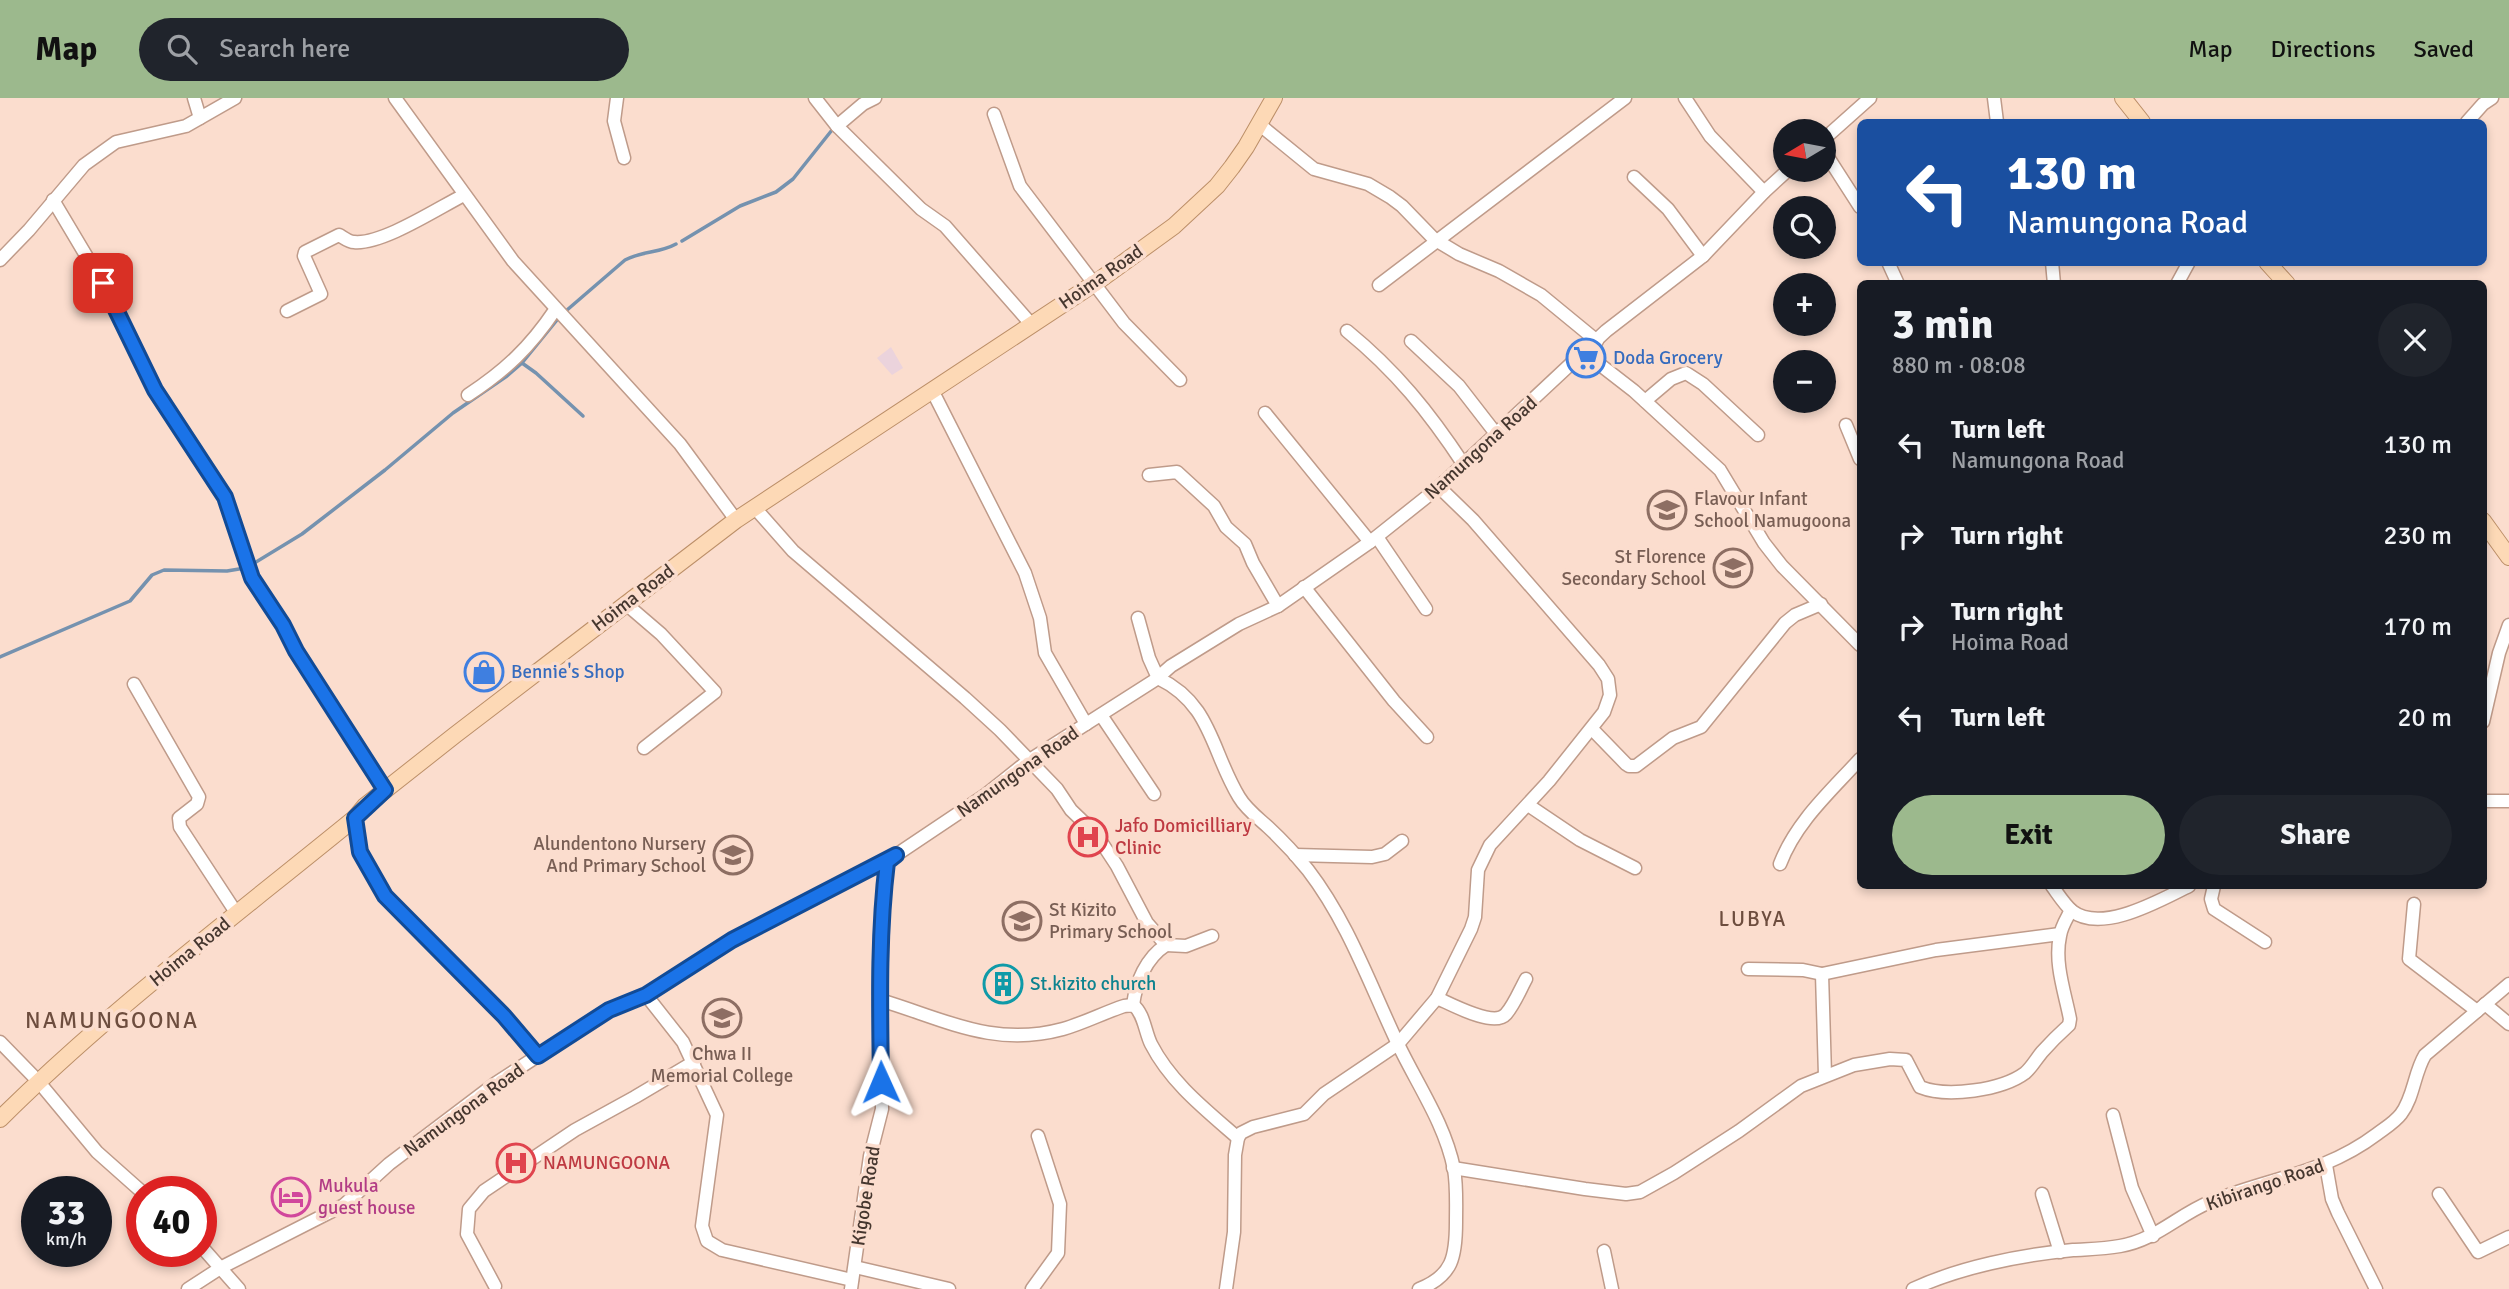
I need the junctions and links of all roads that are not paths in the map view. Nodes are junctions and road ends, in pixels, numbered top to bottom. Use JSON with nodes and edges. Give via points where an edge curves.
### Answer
{"nodes":[{"id":1,"x":194,"y":98,"type":"edge"},
{"id":2,"x":235,"y":98,"type":"edge"},
{"id":3,"x":395,"y":98,"type":"edge"},
{"id":4,"x":617,"y":98,"type":"edge"},
{"id":5,"x":815,"y":98,"type":"edge"},
{"id":6,"x":875,"y":98,"type":"edge"},
{"id":7,"x":1274,"y":98,"type":"edge"},
{"id":8,"x":1625,"y":98,"type":"edge"},
{"id":9,"x":1685,"y":98,"type":"edge"},
{"id":10,"x":1870,"y":98,"type":"edge"},
{"id":11,"x":1994,"y":98,"type":"edge"},
{"id":12,"x":2123,"y":98,"type":"edge"},
{"id":13,"x":2492,"y":98,"type":"edge"},
{"id":14,"x":994,"y":114,"type":"dead end"},
{"id":15,"x":200,"y":118,"type":"junction"},
{"id":16,"x":1997,"y":119,"type":"edge"},
{"id":17,"x":2139,"y":119,"type":"edge"},
{"id":18,"x":2469,"y":119,"type":"edge"},
{"id":19,"x":1260,"y":125,"type":"junction"},
{"id":20,"x":837,"y":126,"type":"junction"},
{"id":21,"x":1836,"y":128,"type":"edge"},
{"id":22,"x":624,"y":158,"type":"dead end"},
{"id":23,"x":1836,"y":169,"type":"edge"},
{"id":24,"x":1634,"y":177,"type":"dead end"},
{"id":25,"x":1775,"y":182,"type":"edge"},
{"id":26,"x":1764,"y":192,"type":"junction"},
{"id":27,"x":464,"y":195,"type":"junction"},
{"id":28,"x":53,"y":200,"type":"junction"},
{"id":29,"x":1857,"y":202,"type":"edge"},
{"id":30,"x":1703,"y":256,"type":"junction"},
{"id":31,"x":0,"y":260,"type":"edge"},
{"id":32,"x":2271,"y":266,"type":"edge"},
{"id":33,"x":2283,"y":280,"type":"edge"},
{"id":34,"x":1093,"y":285,"type":"junction"},
{"id":35,"x":1379,"y":285,"type":"dead end"},
{"id":36,"x":555,"y":310,"type":"junction"},
{"id":37,"x":287,"y":311,"type":"dead end"},
{"id":38,"x":1031,"y":324,"type":"junction"},
{"id":39,"x":1347,"y":331,"type":"dead end"},
{"id":40,"x":1411,"y":341,"type":"dead end"},
{"id":41,"x":1597,"y":341,"type":"junction"},
{"id":42,"x":1585,"y":353,"type":"junction"},
{"id":43,"x":1180,"y":380,"type":"dead end"},
{"id":44,"x":933,"y":392,"type":"junction"},
{"id":45,"x":468,"y":395,"type":"dead end"},
{"id":46,"x":1645,"y":401,"type":"junction"},
{"id":47,"x":1265,"y":413,"type":"dead end"},
{"id":48,"x":1846,"y":425,"type":"dead end"},
{"id":49,"x":1497,"y":435,"type":"junction"},
{"id":50,"x":1758,"y":435,"type":"dead end"},
{"id":51,"x":1857,"y":452,"type":"edge"},
{"id":52,"x":1464,"y":464,"type":"junction"},
{"id":53,"x":1149,"y":475,"type":"dead end"},
{"id":54,"x":1440,"y":487,"type":"junction"},
{"id":55,"x":755,"y":508,"type":"junction"},
{"id":56,"x":736,"y":520,"type":"junction"},
{"id":57,"x":2487,"y":526,"type":"edge"},
{"id":58,"x":1374,"y":540,"type":"junction"},
{"id":59,"x":2506,"y":547,"type":"edge"},
{"id":60,"x":1304,"y":587,"type":"junction"},
{"id":61,"x":626,"y":604,"type":"junction"},
{"id":62,"x":1821,"y":604,"type":"junction"},
{"id":63,"x":1278,"y":606,"type":"junction"},
{"id":64,"x":1426,"y":609,"type":"dead end"},
{"id":65,"x":1138,"y":618,"type":"dead end"},
{"id":66,"x":2509,"y":625,"type":"edge"},
{"id":67,"x":1857,"y":642,"type":"edge"},
{"id":68,"x":1158,"y":678,"type":"junction"},
{"id":69,"x":134,"y":684,"type":"dead end"},
{"id":70,"x":2487,"y":704,"type":"edge"},
{"id":71,"x":1101,"y":715,"type":"junction"},
{"id":72,"x":1086,"y":724,"type":"junction"},
{"id":73,"x":1592,"y":729,"type":"junction"},
{"id":74,"x":1427,"y":737,"type":"dead end"},
{"id":75,"x":644,"y":748,"type":"dead end"},
{"id":76,"x":1028,"y":761,"type":"junction"},
{"id":77,"x":1857,"y":763,"type":"edge"},
{"id":78,"x":385,"y":790,"type":"junction"},
{"id":79,"x":1154,"y":794,"type":"dead end"},
{"id":80,"x":2487,"y":801,"type":"edge"},
{"id":81,"x":2509,"y":801,"type":"edge"},
{"id":82,"x":1528,"y":805,"type":"junction"},
{"id":83,"x":355,"y":818,"type":"junction"},
{"id":84,"x":1402,"y":841,"type":"dead end"},
{"id":85,"x":896,"y":855,"type":"junction"},
{"id":86,"x":1295,"y":855,"type":"junction"},
{"id":87,"x":1780,"y":864,"type":"dead end"},
{"id":88,"x":1635,"y":868,"type":"dead end"},
{"id":89,"x":2054,"y":889,"type":"edge"},
{"id":90,"x":2183,"y":889,"type":"edge"},
{"id":91,"x":2213,"y":889,"type":"edge"},
{"id":92,"x":2414,"y":904,"type":"dead end"},
{"id":93,"x":2071,"y":910,"type":"junction"},
{"id":94,"x":237,"y":914,"type":"junction"},
{"id":95,"x":2060,"y":934,"type":"junction"},
{"id":96,"x":1212,"y":936,"type":"dead end"},
{"id":97,"x":2265,"y":942,"type":"dead end"},
{"id":98,"x":1166,"y":945,"type":"junction"},
{"id":99,"x":1748,"y":969,"type":"dead end"},
{"id":100,"x":1822,"y":974,"type":"junction"},
{"id":101,"x":1526,"y":979,"type":"dead end"},
{"id":102,"x":2509,"y":984,"type":"edge"},
{"id":103,"x":646,"y":995,"type":"junction"},
{"id":104,"x":1437,"y":998,"type":"junction"},
{"id":105,"x":880,"y":1000,"type":"junction"},
{"id":106,"x":1133,"y":1005,"type":"junction"},
{"id":107,"x":2481,"y":1008,"type":"junction"},
{"id":108,"x":2509,"y":1024,"type":"edge"},
{"id":109,"x":0,"y":1042,"type":"edge"},
{"id":110,"x":1398,"y":1044,"type":"junction"},
{"id":111,"x":538,"y":1056,"type":"junction"},
{"id":112,"x":694,"y":1062,"type":"junction"},
{"id":113,"x":1825,"y":1075,"type":"junction"},
{"id":114,"x":38,"y":1081,"type":"junction"},
{"id":115,"x":2113,"y":1115,"type":"dead end"},
{"id":116,"x":0,"y":1119,"type":"edge"},
{"id":117,"x":1038,"y":1136,"type":"dead end"},
{"id":118,"x":1238,"y":1138,"type":"junction"},
{"id":119,"x":2326,"y":1165,"type":"junction"},
{"id":120,"x":1453,"y":1168,"type":"junction"},
{"id":121,"x":126,"y":1178,"type":"edge"},
{"id":122,"x":2042,"y":1194,"type":"dead end"},
{"id":123,"x":2439,"y":1194,"type":"dead end"},
{"id":124,"x":2153,"y":1236,"type":"junction"},
{"id":125,"x":2509,"y":1237,"type":"edge"},
{"id":126,"x":1604,"y":1251,"type":"dead end"},
{"id":127,"x":2060,"y":1252,"type":"junction"},
{"id":128,"x":217,"y":1262,"type":"edge"},
{"id":129,"x":222,"y":1267,"type":"junction"},
{"id":130,"x":853,"y":1279,"type":"edge"},
{"id":131,"x":495,"y":1286,"type":"dead end"},
{"id":132,"x":188,"y":1289,"type":"edge"},
{"id":133,"x":239,"y":1289,"type":"edge"},
{"id":134,"x":949,"y":1289,"type":"edge"},
{"id":135,"x":1032,"y":1289,"type":"edge"},
{"id":136,"x":1226,"y":1289,"type":"edge"},
{"id":137,"x":1419,"y":1289,"type":"edge"},
{"id":138,"x":1612,"y":1289,"type":"edge"},
{"id":139,"x":1913,"y":1289,"type":"edge"},
{"id":140,"x":2376,"y":1289,"type":"edge"}],
"edges":[{"from":1,"to":15,"type":"street"},
{"from":2,"to":15,"type":"street"},
{"from":3,"to":27,"type":"street"},
{"from":4,"to":22,"type":"street","via":[[614,121]]},
{"from":5,"to":20,"type":"street"},
{"from":6,"to":20,"type":"street"},
{"from":7,"to":19,"type":"main road","name":"Hoima Road"},
{"from":8,"to":35,"type":"street"},
{"from":9,"to":26,"type":"street","via":[[1710,136]]},
{"from":10,"to":21,"type":"street"},
{"from":11,"to":16,"type":"street"},
{"from":12,"to":17,"type":"main road"},
{"from":13,"to":18,"type":"street"},
{"from":14,"to":34,"type":"street","via":[[1020,186]]},
{"from":15,"to":28,"type":"street","via":[[186,126],[116,142],[84,165]]},
{"from":19,"to":34,"type":"main road","name":"Hoima Road","via":[[1196,206]]},
{"from":19,"to":41,"type":"street","via":[[1314,169],[1368,184],[1390,197],[1434,239],[1541,295]]},
{"from":20,"to":38,"type":"street","via":[[921,209],[945,226]]},
{"from":23,"to":29,"type":"street"},
{"from":24,"to":30,"type":"street","via":[[1668,209]]},
{"from":25,"to":26,"type":"street","name":"Namungona Road"},
{"from":26,"to":30,"type":"street","name":"Namungona Road"},
{"from":27,"to":36,"type":"street"},
{"from":27,"to":37,"type":"street","via":[[374,240],[353,243],[340,236],[305,252],[321,294]]},
{"from":28,"to":31,"type":"street"},
{"from":28,"to":78,"type":"street","via":[[109,294],[155,390],[225,497],[252,578]]},
{"from":30,"to":41,"type":"street","name":"Namungona Road"},
{"from":32,"to":33,"type":"main road"},
{"from":34,"to":38,"type":"main road","name":"Hoima Road"},
{"from":34,"to":43,"type":"street"},
{"from":36,"to":45,"type":"street","via":[[516,360]]},
{"from":36,"to":56,"type":"street","via":[[680,444]]},
{"from":38,"to":44,"type":"main road","name":"Hoima Road"},
{"from":39,"to":52,"type":"street","via":[[1396,374]]},
{"from":40,"to":49,"type":"street","via":[[1459,386]]},
{"from":41,"to":42,"type":"street","name":"Namungona Road"},
{"from":42,"to":46,"type":"street"},
{"from":42,"to":49,"type":"street","name":"Namungona Road"},
{"from":44,"to":55,"type":"main road","name":"Hoima Road"},
{"from":44,"to":72,"type":"street","via":[[1025,573],[1040,618],[1045,653]]},
{"from":46,"to":50,"type":"street","via":[[1671,379],[1686,373]]},
{"from":46,"to":62,"type":"street","via":[[1720,470],[1764,543]]},
{"from":47,"to":58,"type":"street"},
{"from":48,"to":51,"type":"street"},
{"from":49,"to":52,"type":"street","name":"Namungona Road"},
{"from":52,"to":54,"type":"street","name":"Namungona Road"},
{"from":53,"to":63,"type":"street","via":[[1177,472],[1214,506],[1226,527],[1245,544]]},
{"from":54,"to":58,"type":"street","name":"Namungona Road"},
{"from":54,"to":73,"type":"street","via":[[1608,679],[1610,695]]},
{"from":55,"to":56,"type":"main road","name":"Hoima Road"},
{"from":55,"to":76,"type":"street","via":[[793,551],[957,691]]},
{"from":56,"to":61,"type":"main road","name":"Hoima Road"},
{"from":57,"to":59,"type":"main road"},
{"from":58,"to":60,"type":"street","name":"Namungona Road"},
{"from":58,"to":64,"type":"street"},
{"from":60,"to":63,"type":"street","name":"Namungona Road"},
{"from":60,"to":74,"type":"street"},
{"from":61,"to":75,"type":"street","via":[[715,692]]},
{"from":61,"to":78,"type":"main road","name":"Hoima Road"},
{"from":62,"to":67,"type":"street"},
{"from":62,"to":73,"type":"street","via":[[1785,623],[1702,727],[1672,738],[1636,766],[1626,764]]},
{"from":63,"to":68,"type":"street","name":"Namungona Road","via":[[1238,624]]},
{"from":65,"to":68,"type":"street"},
{"from":66,"to":70,"type":"street"},
{"from":68,"to":71,"type":"street","name":"Namungona Road"},
{"from":68,"to":86,"type":"street","via":[[1176,687],[1193,704],[1238,796]]},
{"from":69,"to":94,"type":"street","via":[[199,797],[179,818],[180,827]]},
{"from":71,"to":72,"type":"street","name":"Namungona Road"},
{"from":71,"to":79,"type":"street"},
{"from":72,"to":76,"type":"street","name":"Namungona Road"},
{"from":73,"to":82,"type":"street"},
{"from":76,"to":85,"type":"street","name":"Namungona Road"},
{"from":76,"to":98,"type":"street","via":[[1096,834],[1147,923]]},
{"from":77,"to":87,"type":"street","via":[[1799,827]]},
{"from":78,"to":83,"type":"main road","name":"Hoima Road"},
{"from":80,"to":81,"type":"street"},
{"from":82,"to":88,"type":"street","via":[[1580,840]]},
{"from":82,"to":104,"type":"street","via":[[1482,860],[1471,929]]},
{"from":83,"to":94,"type":"main road","name":"Hoima Road"},
{"from":83,"to":111,"type":"street","via":[[360,852],[385,896]]},
{"from":84,"to":86,"type":"street","via":[[1372,857]]},
{"from":85,"to":103,"type":"street","name":"Namungona Road","via":[[732,940]]},
{"from":85,"to":105,"type":"street","name":"Kigobe Road","via":[[887,862],[883,897]]},
{"from":86,"to":110,"type":"street","via":[[1346,930]]},
{"from":89,"to":93,"type":"street"},
{"from":90,"to":93,"type":"street","via":[[2112,918],[2093,919]]},
{"from":91,"to":97,"type":"street","via":[[2214,909]]},
{"from":92,"to":107,"type":"street","via":[[2409,959]]},
{"from":93,"to":95,"type":"street"},
{"from":94,"to":114,"type":"main road","name":"Hoima Road"},
{"from":95,"to":100,"type":"street","via":[[1936,950]]},
{"from":95,"to":113,"type":"street","via":[[2060,971],[2070,1022],[2023,1074],[1963,1092],[1924,1089],[1902,1059],[1874,1061]]},
{"from":96,"to":98,"type":"street","via":[[1186,946]]},
{"from":98,"to":106,"type":"street","via":[[1145,969]]},
{"from":99,"to":100,"type":"street"},
{"from":100,"to":113,"type":"street"},
{"from":101,"to":104,"type":"street","via":[[1501,1018],[1479,1016]]},
{"from":102,"to":107,"type":"street","name":"Kibirango Road"},
{"from":103,"to":111,"type":"street","name":"Namungona Road","via":[[609,1010]]},
{"from":103,"to":112,"type":"street"},
{"from":104,"to":110,"type":"street"},
{"from":105,"to":106,"type":"street","via":[[976,1032],[1027,1035],[1061,1030]]},
{"from":105,"to":130,"type":"street","name":"Kigobe Road","via":[[882,1109],[870,1156]]},
{"from":106,"to":118,"type":"street","via":[[1169,1072]]},
{"from":107,"to":108,"type":"street"},
{"from":107,"to":119,"type":"street","name":"Kibirango Road","via":[[2425,1055],[2401,1114]]},
{"from":109,"to":114,"type":"street"},
{"from":110,"to":118,"type":"street","via":[[1324,1094],[1304,1114],[1246,1130]]},
{"from":110,"to":120,"type":"street","via":[[1441,1131]]},
{"from":111,"to":129,"type":"street","name":"Namungona Road","via":[[389,1164],[344,1205]]},
{"from":112,"to":130,"type":"street","via":[[717,1115],[702,1226],[707,1241],[722,1250]]},
{"from":112,"to":131,"type":"street","via":[[575,1129],[484,1191],[469,1209],[467,1234]]},
{"from":113,"to":120,"type":"street","via":[[1801,1086],[1739,1132],[1640,1192],[1598,1191]]},
{"from":114,"to":116,"type":"main road","name":"Hoima Road"},
{"from":114,"to":121,"type":"street","via":[[97,1152]]},
{"from":115,"to":124,"type":"street","via":[[2132,1188]]},
{"from":117,"to":135,"type":"street","via":[[1060,1204],[1058,1253]]},
{"from":118,"to":136,"type":"street"},
{"from":119,"to":124,"type":"street","name":"Kibirango Road","via":[[2210,1202]]},
{"from":119,"to":140,"type":"street","via":[[2332,1199]]},
{"from":120,"to":137,"type":"street","via":[[1453,1259],[1448,1271]]},
{"from":122,"to":127,"type":"street"},
{"from":123,"to":125,"type":"street","via":[[2478,1252]]},
{"from":124,"to":127,"type":"street","name":"Kibirango Road","via":[[2121,1246]]},
{"from":126,"to":138,"type":"street"},
{"from":127,"to":139,"type":"street","name":"Kibirango Road","via":[[1973,1267]]},
{"from":128,"to":129,"type":"street"},
{"from":129,"to":132,"type":"street","name":"Namungona Road"},
{"from":129,"to":133,"type":"street"},
{"from":130,"to":134,"type":"street"}]}
